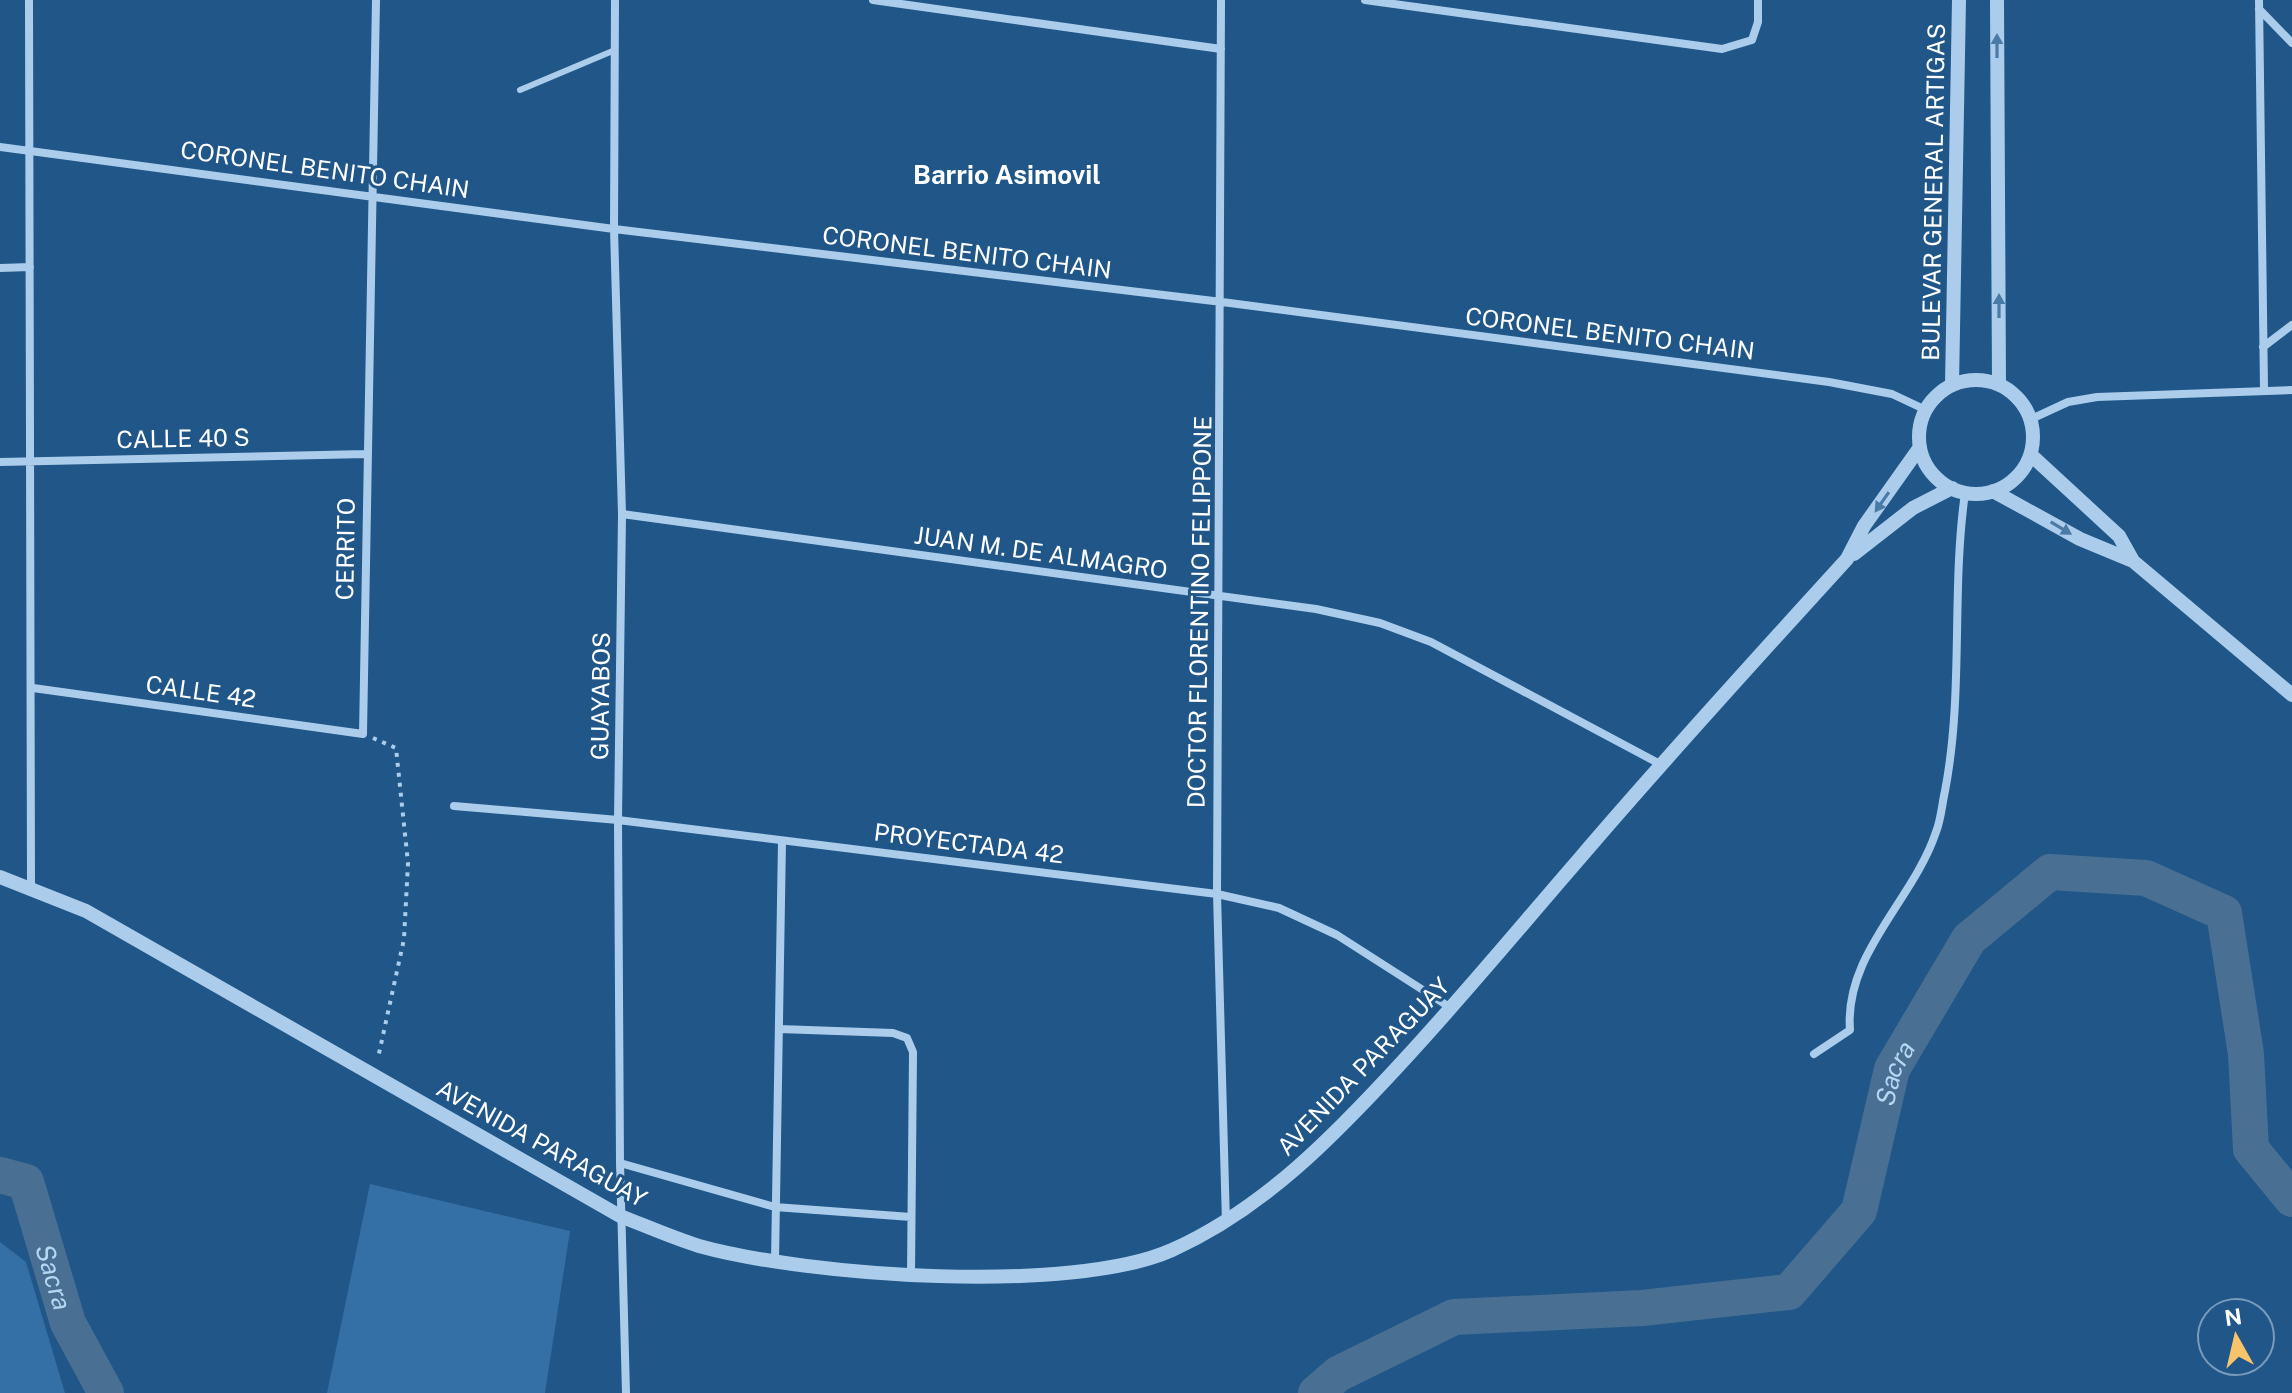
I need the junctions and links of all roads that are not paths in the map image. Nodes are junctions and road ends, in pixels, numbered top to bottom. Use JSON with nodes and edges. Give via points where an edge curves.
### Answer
{"nodes":[{"id":1,"x":29,"y":0,"type":"edge"},
{"id":2,"x":376,"y":0,"type":"edge"},
{"id":3,"x":615,"y":0,"type":"edge"},
{"id":4,"x":873,"y":0,"type":"edge"},
{"id":5,"x":1221,"y":0,"type":"edge"},
{"id":6,"x":1365,"y":0,"type":"edge"},
{"id":7,"x":1758,"y":0,"type":"edge"},
{"id":8,"x":1959,"y":0,"type":"edge"},
{"id":9,"x":1997,"y":0,"type":"edge"},
{"id":10,"x":927,"y":5,"type":"edge"},
{"id":11,"x":2259,"y":5,"type":"edge"},
{"id":12,"x":2292,"y":43,"type":"edge"},
{"id":13,"x":1221,"y":49,"type":"junction"},
{"id":14,"x":615,"y":50,"type":"junction"},
{"id":15,"x":520,"y":90,"type":"dead end"},
{"id":16,"x":0,"y":147,"type":"edge"},
{"id":17,"x":30,"y":151,"type":"junction"},
{"id":18,"x":374,"y":195,"type":"junction"},
{"id":19,"x":614,"y":229,"type":"junction"},
{"id":20,"x":30,"y":267,"type":"junction"},
{"id":21,"x":0,"y":268,"type":"edge"},
{"id":22,"x":1222,"y":302,"type":"junction"},
{"id":23,"x":2292,"y":325,"type":"edge"},
{"id":24,"x":2263,"y":347,"type":"junction"},
{"id":25,"x":1999,"y":384,"type":"junction"},
{"id":26,"x":1952,"y":385,"type":"junction"},
{"id":27,"x":2264,"y":389,"type":"junction"},
{"id":28,"x":2292,"y":390,"type":"edge"},
{"id":29,"x":1926,"y":410,"type":"junction"},
{"id":30,"x":2031,"y":419,"type":"junction"},
{"id":31,"x":1920,"y":447,"type":"junction"},
{"id":32,"x":366,"y":454,"type":"junction"},
{"id":33,"x":2031,"y":455,"type":"junction"},
{"id":34,"x":32,"y":461,"type":"junction"},
{"id":35,"x":0,"y":462,"type":"edge"},
{"id":36,"x":1959,"y":491,"type":"junction"},
{"id":37,"x":1993,"y":491,"type":"junction"},
{"id":38,"x":622,"y":514,"type":"junction"},
{"id":39,"x":1847,"y":559,"type":"junction"},
{"id":40,"x":2133,"y":561,"type":"junction"},
{"id":41,"x":1219,"y":597,"type":"junction"},
{"id":42,"x":33,"y":688,"type":"junction"},
{"id":43,"x":2292,"y":695,"type":"edge"},
{"id":44,"x":363,"y":734,"type":"joint"},
{"id":45,"x":1660,"y":764,"type":"junction"},
{"id":46,"x":454,"y":806,"type":"dead end"},
{"id":47,"x":618,"y":820,"type":"junction"},
{"id":48,"x":782,"y":841,"type":"junction"},
{"id":49,"x":0,"y":877,"type":"edge"},
{"id":50,"x":31,"y":887,"type":"junction"},
{"id":51,"x":1217,"y":894,"type":"junction"},
{"id":52,"x":1451,"y":1008,"type":"junction"},
{"id":53,"x":779,"y":1029,"type":"junction"},
{"id":54,"x":1814,"y":1054,"type":"dead end"},
{"id":55,"x":620,"y":1163,"type":"junction"},
{"id":56,"x":775,"y":1207,"type":"junction"},
{"id":57,"x":620,"y":1216,"type":"junction"},
{"id":58,"x":911,"y":1217,"type":"junction"},
{"id":59,"x":1226,"y":1223,"type":"junction"},
{"id":60,"x":775,"y":1261,"type":"junction"},
{"id":61,"x":911,"y":1274,"type":"junction"},
{"id":62,"x":626,"y":1393,"type":"edge"}],
"edges":[{"from":1,"to":17,"type":"street"},
{"from":2,"to":18,"type":"street","name":"CERRITO"},
{"from":3,"to":14,"type":"street","name":"GUAYABOS"},
{"from":4,"to":10,"type":"street"},
{"from":5,"to":13,"type":"street","name":"DOCTOR FLORENTINO FELIPPONE"},
{"from":6,"to":7,"type":"street","via":[[1722,49],[1752,40]]},
{"from":8,"to":26,"type":"street","name":"BULEVAR GENERAL ARTIGAS"},
{"from":25,"to":9,"type":"street","one_way":true},
{"from":10,"to":13,"type":"street"},
{"from":11,"to":12,"type":"street"},
{"from":11,"to":24,"type":"street"},
{"from":13,"to":22,"type":"street","name":"DOCTOR FLORENTINO FELIPPONE"},
{"from":14,"to":15,"type":"lane"},
{"from":14,"to":19,"type":"street","name":"GUAYABOS"},
{"from":16,"to":17,"type":"street","name":"CORONEL BENITO CHAIN"},
{"from":17,"to":18,"type":"street","name":"CORONEL BENITO CHAIN"},
{"from":17,"to":20,"type":"street"},
{"from":18,"to":19,"type":"street","name":"CORONEL BENITO CHAIN"},
{"from":18,"to":32,"type":"street","name":"CERRITO"},
{"from":19,"to":22,"type":"street","name":"CORONEL BENITO CHAIN"},
{"from":19,"to":38,"type":"street","name":"GUAYABOS"},
{"from":20,"to":21,"type":"street"},
{"from":20,"to":34,"type":"street"},
{"from":22,"to":29,"type":"street","name":"CORONEL BENITO CHAIN","via":[[1869,388]]},
{"from":22,"to":41,"type":"street","name":"DOCTOR FLORENTINO FELIPPONE"},
{"from":23,"to":24,"type":"street"},
{"from":24,"to":27,"type":"street"},
{"from":25,"to":26,"type":"street","via":[[1975,379]]},
{"from":25,"to":30,"type":"street","via":[[2019,398]]},
{"from":26,"to":29,"type":"street"},
{"from":27,"to":28,"type":"street"},
{"from":27,"to":30,"type":"street","via":[[2097,397],[2068,402]]},
{"from":29,"to":31,"type":"street"},
{"from":30,"to":33,"type":"street"},
{"from":31,"to":36,"type":"street","via":[[1931,472]]},
{"from":31,"to":39,"type":"street","name":"AVENIDA PARAGUAY","one_way":true},
{"from":32,"to":34,"type":"street","name":"CALLE 40 S"},
{"from":32,"to":44,"type":"street","name":"CERRITO"},
{"from":33,"to":37,"type":"street","via":[[2016,478]]},
{"from":33,"to":40,"type":"street","via":[[2119,536]]},
{"from":34,"to":35,"type":"street","name":"CALLE 40 S"},
{"from":34,"to":42,"type":"street"},
{"from":36,"to":37,"type":"street"},
{"from":36,"to":39,"type":"street","via":[[1913,508]]},
{"from":36,"to":54,"type":"street","via":[[1953,745],[1936,833],[1858,971],[1848,1006],[1850,1030]]},
{"from":37,"to":40,"type":"street","one_way":true,"via":[[2080,539]]},
{"from":38,"to":41,"type":"street","name":"JUAN M. DE ALMAGRO"},
{"from":38,"to":47,"type":"street","name":"GUAYABOS"},
{"from":39,"to":45,"type":"street","name":"AVENIDA PARAGUAY"},
{"from":40,"to":43,"type":"street"},
{"from":41,"to":45,"type":"street","name":"JUAN M. DE ALMAGRO","via":[[1316,609],[1380,623],[1431,642]]},
{"from":41,"to":51,"type":"street","name":"DOCTOR FLORENTINO FELIPPONE"},
{"from":42,"to":44,"type":"street","name":"CALLE 42"},
{"from":42,"to":50,"type":"street"},
{"from":45,"to":52,"type":"street","name":"AVENIDA PARAGUAY"},
{"from":46,"to":47,"type":"street","name":"PROYECTADA 42"},
{"from":47,"to":48,"type":"street","name":"PROYECTADA 42"},
{"from":47,"to":55,"type":"street","name":"GUAYABOS"},
{"from":48,"to":51,"type":"street","name":"PROYECTADA 42"},
{"from":48,"to":53,"type":"street"},
{"from":49,"to":50,"type":"street","name":"AVENIDA PARAGUAY"},
{"from":50,"to":57,"type":"street","name":"AVENIDA PARAGUAY","via":[[86,911]]},
{"from":51,"to":52,"type":"street","name":"PROYECTADA 42","via":[[1279,908],[1337,935]]},
{"from":51,"to":59,"type":"street","name":"DOCTOR FLORENTINO FELIPPONE"},
{"from":52,"to":59,"type":"street","name":"AVENIDA PARAGUAY","via":[[1342,1127]]},
{"from":53,"to":56,"type":"street"},
{"from":53,"to":58,"type":"street","via":[[893,1033],[907,1038],[913,1052]]},
{"from":55,"to":56,"type":"street"},
{"from":55,"to":57,"type":"street","name":"GUAYABOS"},
{"from":56,"to":58,"type":"street"},
{"from":56,"to":60,"type":"street"},
{"from":57,"to":60,"type":"street","name":"AVENIDA PARAGUAY","via":[[699,1246]]},
{"from":57,"to":62,"type":"street","name":"GUAYABOS"},
{"from":58,"to":61,"type":"street"},
{"from":59,"to":61,"type":"street","name":"AVENIDA PARAGUAY","via":[[1168,1252],[1112,1269]]},
{"from":60,"to":61,"type":"street","name":"AVENIDA PARAGUAY"}]}
